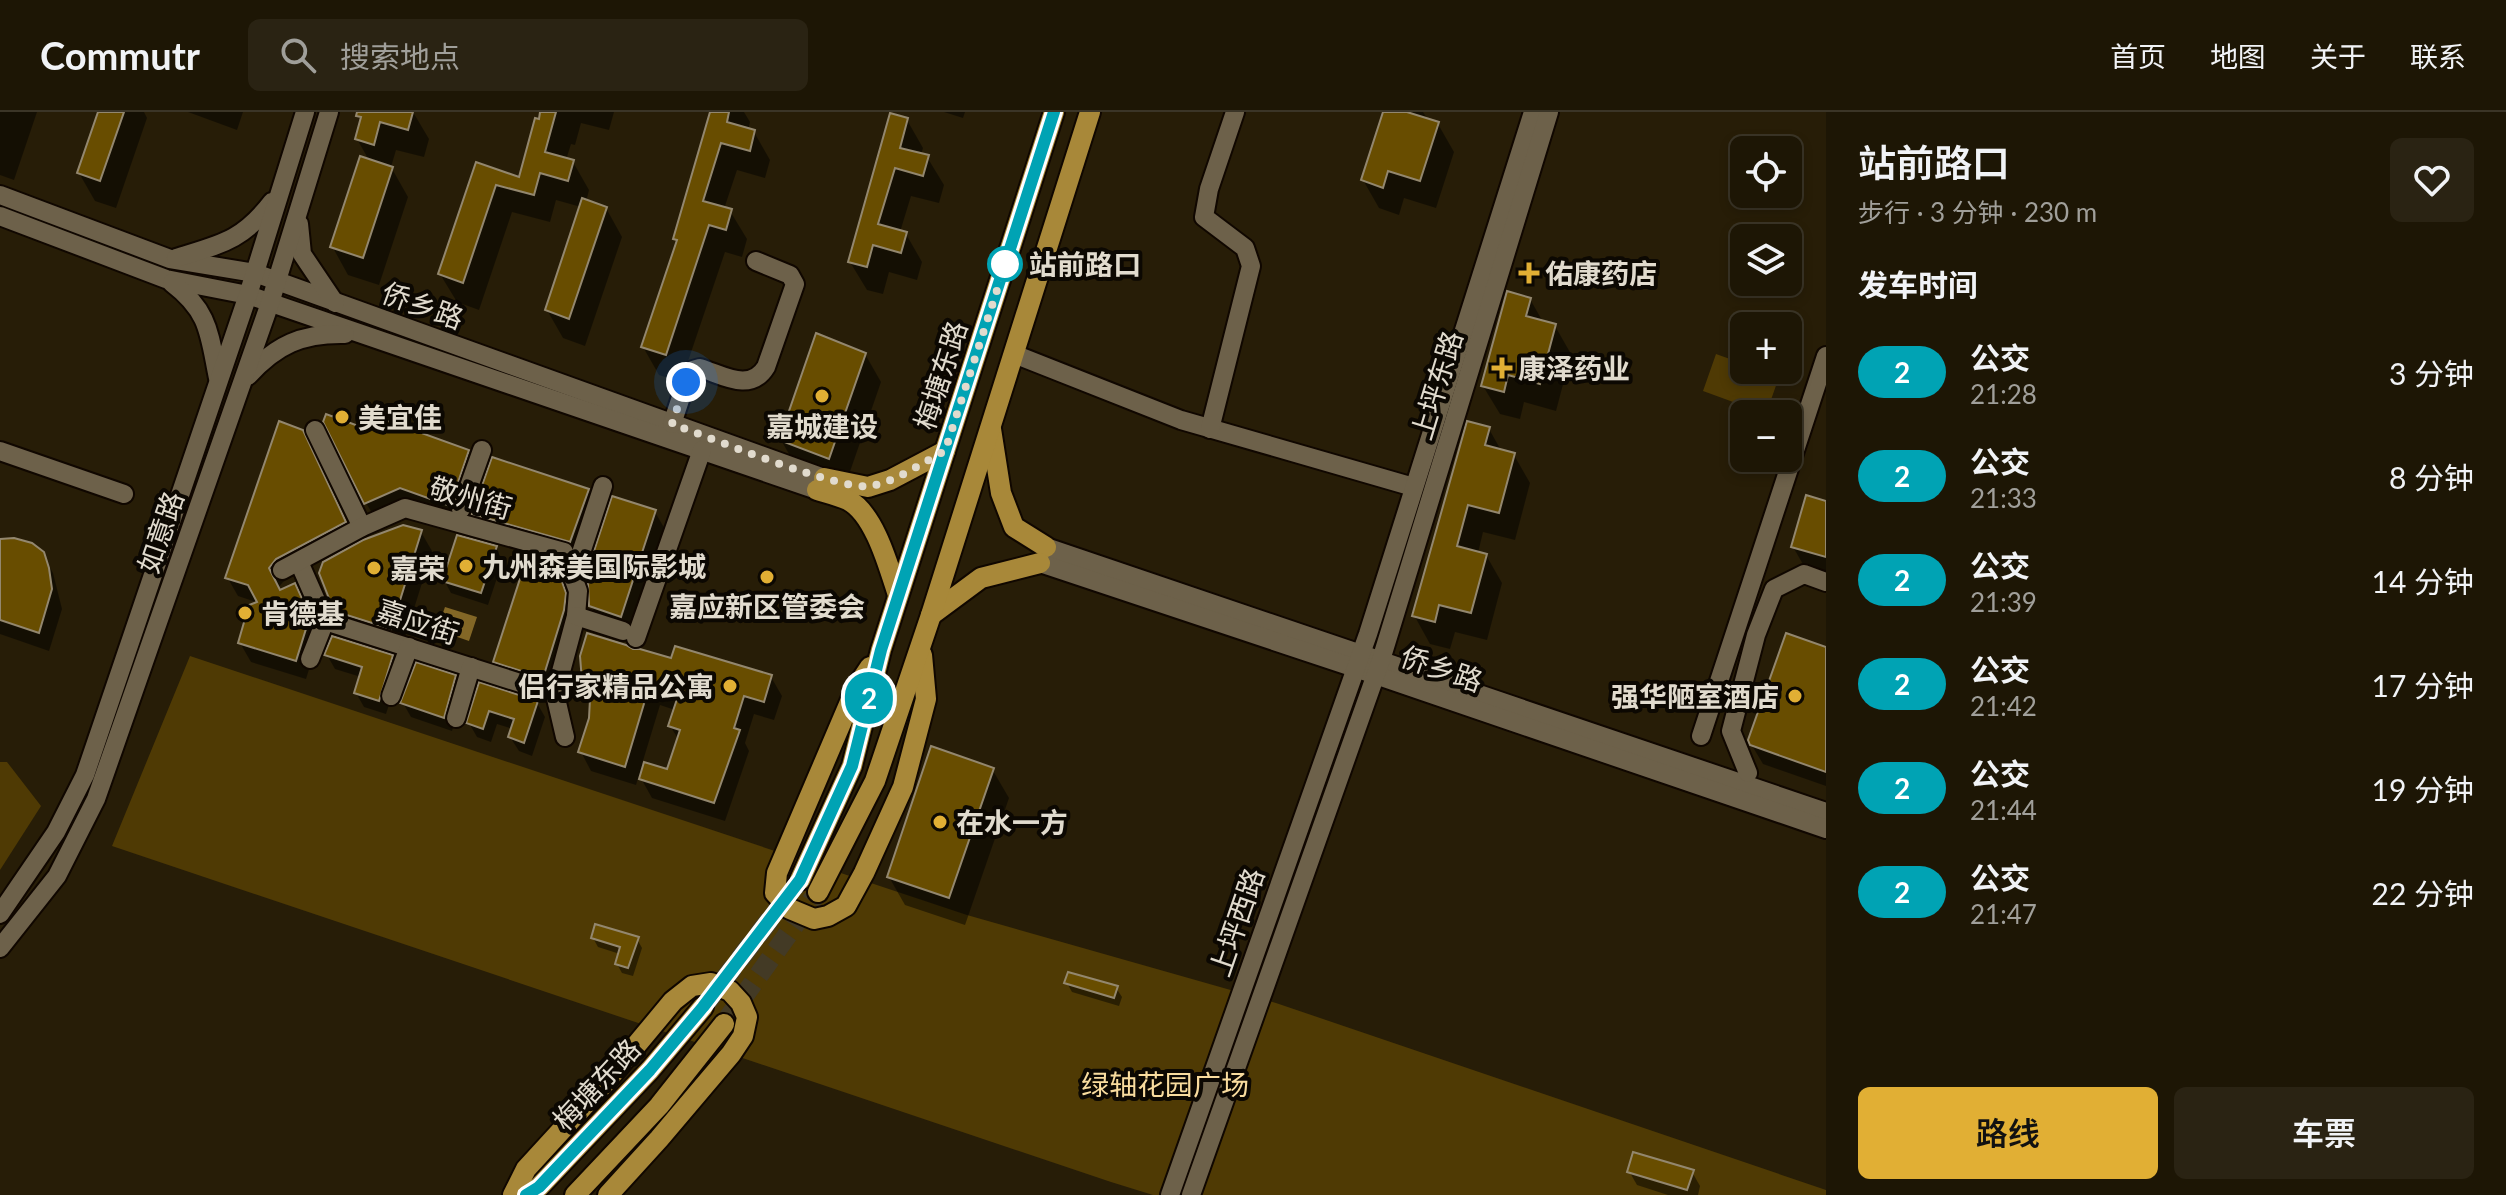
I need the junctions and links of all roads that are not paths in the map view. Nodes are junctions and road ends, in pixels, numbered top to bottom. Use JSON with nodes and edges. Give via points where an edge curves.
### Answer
{"nodes":[{"id":1,"x":305,"y":112,"type":"edge"},
{"id":2,"x":329,"y":112,"type":"edge"},
{"id":3,"x":1054,"y":112,"type":"edge"},
{"id":4,"x":1090,"y":112,"type":"edge"},
{"id":5,"x":1235,"y":112,"type":"edge"},
{"id":6,"x":1533,"y":112,"type":"edge"},
{"id":7,"x":1549,"y":112,"type":"edge"},
{"id":8,"x":279,"y":194,"type":"junction"},
{"id":9,"x":0,"y":195,"type":"edge"},
{"id":10,"x":299,"y":209,"type":"junction"},
{"id":11,"x":0,"y":216,"type":"edge"},
{"id":12,"x":170,"y":259,"type":"junction"},
{"id":13,"x":756,"y":261,"type":"dead end"},
{"id":14,"x":255,"y":273,"type":"junction"},
{"id":15,"x":166,"y":279,"type":"junction"},
{"id":16,"x":277,"y":281,"type":"junction"},
{"id":17,"x":248,"y":295,"type":"junction"},
{"id":18,"x":270,"y":303,"type":"junction"},
{"id":19,"x":335,"y":303,"type":"junction"},
{"id":20,"x":357,"y":334,"type":"junction"},
{"id":21,"x":1014,"y":354,"type":"junction"},
{"id":22,"x":1826,"y":356,"type":"edge"},
{"id":23,"x":219,"y":381,"type":"junction"},
{"id":24,"x":241,"y":384,"type":"junction"},
{"id":25,"x":672,"y":424,"type":"junction"},
{"id":26,"x":991,"y":426,"type":"junction"},
{"id":27,"x":1210,"y":429,"type":"junction"},
{"id":28,"x":315,"y":430,"type":"dead end"},
{"id":29,"x":482,"y":450,"type":"dead end"},
{"id":30,"x":702,"y":450,"type":"junction"},
{"id":31,"x":0,"y":451,"type":"edge"},
{"id":32,"x":945,"y":451,"type":"junction"},
{"id":33,"x":821,"y":484,"type":"junction"},
{"id":34,"x":603,"y":486,"type":"dead end"},
{"id":35,"x":1410,"y":486,"type":"dead end"},
{"id":36,"x":124,"y":494,"type":"dead end"},
{"id":37,"x":461,"y":509,"type":"dead end"},
{"id":38,"x":362,"y":527,"type":"junction"},
{"id":39,"x":572,"y":554,"type":"junction"},
{"id":40,"x":1043,"y":555,"type":"junction"},
{"id":41,"x":299,"y":562,"type":"junction"},
{"id":42,"x":282,"y":570,"type":"dead end"},
{"id":43,"x":1826,"y":582,"type":"edge"},
{"id":44,"x":898,"y":595,"type":"junction"},
{"id":45,"x":931,"y":615,"type":"junction"},
{"id":46,"x":576,"y":616,"type":"junction"},
{"id":47,"x":325,"y":621,"type":"junction"},
{"id":48,"x":922,"y":644,"type":"junction"},
{"id":49,"x":409,"y":647,"type":"junction"},
{"id":50,"x":881,"y":650,"type":"junction"},
{"id":51,"x":310,"y":659,"type":"dead end"},
{"id":52,"x":1358,"y":661,"type":"junction"},
{"id":53,"x":471,"y":667,"type":"junction"},
{"id":54,"x":1378,"y":668,"type":"junction"},
{"id":55,"x":555,"y":694,"type":"junction"},
{"id":56,"x":391,"y":696,"type":"dead end"},
{"id":57,"x":456,"y":718,"type":"dead end"},
{"id":58,"x":1701,"y":736,"type":"dead end"},
{"id":59,"x":565,"y":737,"type":"dead end"},
{"id":60,"x":1748,"y":773,"type":"dead end"},
{"id":61,"x":1826,"y":812,"type":"edge"},
{"id":62,"x":1826,"y":829,"type":"edge"},
{"id":63,"x":800,"y":880,"type":"tunnel mouth"},
{"id":64,"x":818,"y":892,"type":"tunnel mouth"},
{"id":65,"x":0,"y":914,"type":"edge"},
{"id":66,"x":0,"y":948,"type":"edge"},
{"id":67,"x":703,"y":1007,"type":"tunnel mouth"},
{"id":68,"x":724,"y":1024,"type":"tunnel mouth"},
{"id":69,"x":513,"y":1195,"type":"edge"},
{"id":70,"x":526,"y":1195,"type":"edge"},
{"id":71,"x":575,"y":1195,"type":"edge"},
{"id":72,"x":608,"y":1195,"type":"edge"},
{"id":73,"x":1170,"y":1195,"type":"edge"},
{"id":74,"x":1191,"y":1195,"type":"edge"}],
"edges":[{"from":1,"to":8,"type":"street","name":"如意路"},
{"from":2,"to":10,"type":"street","name":"如意路"},
{"from":3,"to":32,"type":"main road","name":"梅塘东路"},
{"from":4,"to":21,"type":"main road"},
{"from":5,"to":27,"type":"street","via":[[1204,217],[1245,248],[1251,266]]},
{"from":6,"to":52,"type":"street","name":"上坪东路"},
{"from":7,"to":54,"type":"street","name":"上坪东路"},
{"from":8,"to":12,"type":"street","via":[[242,234]]},
{"from":8,"to":14,"type":"street","name":"如意路"},
{"from":9,"to":12,"type":"street","name":"侨乡路"},
{"from":10,"to":16,"type":"street","name":"如意路"},
{"from":10,"to":19,"type":"street","via":[[302,254]]},
{"from":11,"to":15,"type":"street","name":"侨乡路"},
{"from":12,"to":14,"type":"street","name":"侨乡路"},
{"from":13,"to":25,"type":"street","via":[[790,275],[795,284],[766,367],[750,382],[693,370]]},
{"from":14,"to":16,"type":"street","name":"侨乡路"},
{"from":14,"to":17,"type":"street","name":"如意路"},
{"from":15,"to":17,"type":"street","name":"侨乡路"},
{"from":15,"to":23,"type":"street","via":[[204,315]]},
{"from":16,"to":18,"type":"street","name":"如意路"},
{"from":16,"to":19,"type":"street","name":"侨乡路"},
{"from":17,"to":18,"type":"street","name":"侨乡路"},
{"from":17,"to":23,"type":"street","name":"如意路"},
{"from":18,"to":20,"type":"street","name":"侨乡路"},
{"from":18,"to":24,"type":"street","name":"如意路"},
{"from":19,"to":25,"type":"street","name":"侨乡路"},
{"from":20,"to":24,"type":"street","via":[[317,335],[278,348]]},
{"from":20,"to":30,"type":"street","name":"侨乡路"},
{"from":21,"to":26,"type":"main road"},
{"from":21,"to":27,"type":"street"},
{"from":22,"to":58,"type":"street"},
{"from":23,"to":65,"type":"street","name":"如意路","via":[[85,775],[56,832]]},
{"from":24,"to":66,"type":"street","name":"如意路","via":[[96,799],[57,876]]},
{"from":25,"to":33,"type":"street","name":"侨乡路"},
{"from":26,"to":40,"type":"main road","via":[[1001,493],[1014,527]]},
{"from":26,"to":45,"type":"main road"},
{"from":27,"to":35,"type":"street"},
{"from":28,"to":38,"type":"street"},
{"from":29,"to":37,"type":"street"},
{"from":30,"to":33,"type":"street","name":"侨乡路"},
{"from":30,"to":46,"type":"street","via":[[629,634]]},
{"from":31,"to":36,"type":"street"},
{"from":32,"to":33,"type":"main road","via":[[868,487]]},
{"from":32,"to":44,"type":"main road","name":"梅塘东路"},
{"from":33,"to":44,"type":"main road","via":[[850,501],[871,526]]},
{"from":34,"to":39,"type":"street"},
{"from":38,"to":39,"type":"street","name":"敬州街","via":[[405,508]]},
{"from":38,"to":41,"type":"street","name":"敬州街"},
{"from":39,"to":46,"type":"street"},
{"from":40,"to":45,"type":"main road","via":[[981,578]]},
{"from":40,"to":52,"type":"street","name":"侨乡路"},
{"from":41,"to":42,"type":"street","name":"敬州街"},
{"from":41,"to":47,"type":"street"},
{"from":43,"to":60,"type":"street","via":[[1804,574],[1774,589],[1731,731]]},
{"from":44,"to":50,"type":"main road","name":"梅塘东路"},
{"from":45,"to":48,"type":"main road"},
{"from":46,"to":55,"type":"street"},
{"from":47,"to":49,"type":"street","name":"嘉应街"},
{"from":47,"to":51,"type":"street"},
{"from":48,"to":50,"type":"main road","via":[[926,699],[903,787],[846,906],[814,919],[790,909],[775,893],[777,873],[856,688]]},
{"from":48,"to":64,"type":"main road","via":[[875,781]]},
{"from":49,"to":53,"type":"street","name":"嘉应街"},
{"from":49,"to":56,"type":"street"},
{"from":50,"to":63,"type":"main road","name":"梅塘东路","via":[[852,766]]},
{"from":52,"to":54,"type":"street","name":"侨乡路"},
{"from":52,"to":73,"type":"street","name":"上坪西路"},
{"from":53,"to":55,"type":"street","name":"嘉应街"},
{"from":53,"to":57,"type":"street"},
{"from":54,"to":61,"type":"street","name":"侨乡路"},
{"from":54,"to":62,"type":"street","name":"侨乡路"},
{"from":54,"to":74,"type":"street","name":"上坪西路"},
{"from":55,"to":59,"type":"street"},
{"from":67,"to":70,"type":"main road","name":"梅塘东路","via":[[650,1070]]},
{"from":68,"to":71,"type":"main road","name":"梅塘东路","via":[[659,1106]]},
{"from":69,"to":72,"type":"main road","via":[[526,1169],[673,1001],[692,986],[711,983],[730,991],[747,1017],[743,1036]]}]}
